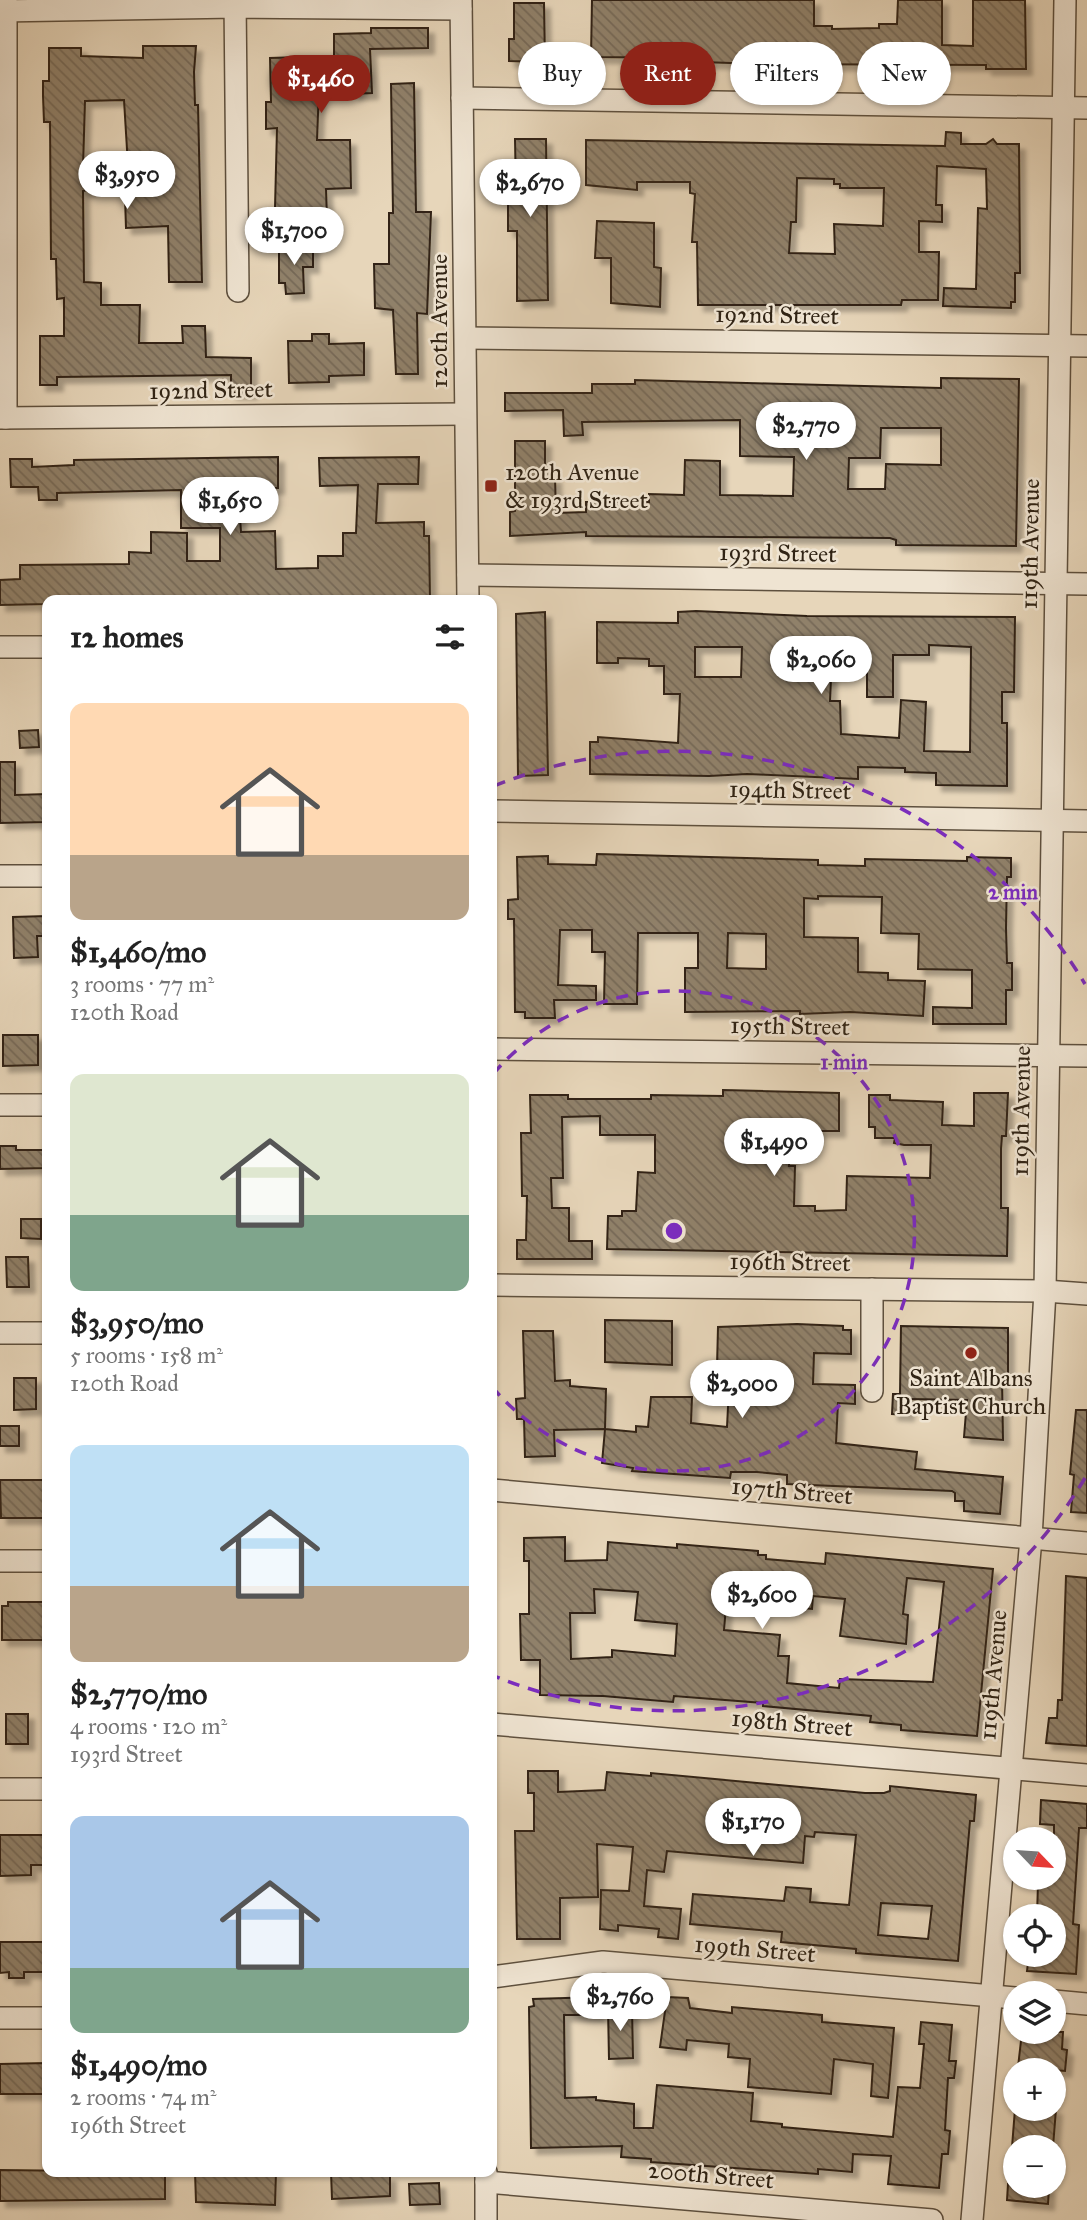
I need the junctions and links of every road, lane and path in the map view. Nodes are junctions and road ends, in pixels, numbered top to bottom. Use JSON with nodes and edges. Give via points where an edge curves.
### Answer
{"nodes":[{"id":1,"x":1065,"y":0,"type":"edge"},
{"id":2,"x":235,"y":4,"type":"edge"},
{"id":3,"x":461,"y":4,"type":"edge"},
{"id":4,"x":4,"y":7,"type":"edge"},
{"id":5,"x":462,"y":98,"type":"junction"},
{"id":6,"x":1063,"y":107,"type":"junction"},
{"id":7,"x":1087,"y":108,"type":"edge"},
{"id":8,"x":3,"y":152,"type":"edge"},
{"id":9,"x":239,"y":291,"type":"dead end"},
{"id":10,"x":466,"y":338,"type":"junction"},
{"id":11,"x":1059,"y":345,"type":"junction"},
{"id":12,"x":1087,"y":346,"type":"edge"},
{"id":13,"x":465,"y":414,"type":"junction"},
{"id":14,"x":3,"y":418,"type":"edge"},
{"id":15,"x":468,"y":575,"type":"junction"},
{"id":16,"x":1056,"y":583,"type":"junction"},
{"id":17,"x":1087,"y":584,"type":"edge"},
{"id":18,"x":468,"y":595,"type":"edge"},
{"id":19,"x":0,"y":647,"type":"edge"},
{"id":20,"x":42,"y":647,"type":"edge"},
{"id":21,"x":497,"y":811,"type":"edge"},
{"id":22,"x":1052,"y":820,"type":"junction"},
{"id":23,"x":1087,"y":821,"type":"edge"},
{"id":24,"x":0,"y":876,"type":"edge"},
{"id":25,"x":42,"y":876,"type":"edge"},
{"id":26,"x":497,"y":1049,"type":"edge"},
{"id":27,"x":1048,"y":1056,"type":"junction"},
{"id":28,"x":1087,"y":1056,"type":"edge"},
{"id":29,"x":0,"y":1105,"type":"edge"},
{"id":30,"x":42,"y":1105,"type":"edge"},
{"id":31,"x":497,"y":1285,"type":"edge"},
{"id":32,"x":872,"y":1289,"type":"junction"},
{"id":33,"x":1045,"y":1291,"type":"junction"},
{"id":34,"x":1087,"y":1294,"type":"edge"},
{"id":35,"x":0,"y":1333,"type":"edge"},
{"id":36,"x":42,"y":1333,"type":"edge"},
{"id":37,"x":872,"y":1391,"type":"dead end"},
{"id":38,"x":497,"y":1490,"type":"edge"},
{"id":39,"x":1031,"y":1538,"type":"junction"},
{"id":40,"x":1087,"y":1543,"type":"edge"},
{"id":41,"x":42,"y":1560,"type":"edge"},
{"id":42,"x":0,"y":1561,"type":"edge"},
{"id":43,"x":497,"y":1724,"type":"edge"},
{"id":44,"x":1011,"y":1769,"type":"junction"},
{"id":45,"x":1087,"y":1775,"type":"edge"},
{"id":46,"x":42,"y":1788,"type":"edge"},
{"id":47,"x":0,"y":1789,"type":"edge"},
{"id":48,"x":497,"y":1976,"type":"edge"},
{"id":49,"x":991,"y":1996,"type":"junction"},
{"id":50,"x":1003,"y":1997,"type":"edge"},
{"id":51,"x":1066,"y":2002,"type":"edge"},
{"id":52,"x":1087,"y":2004,"type":"edge"},
{"id":53,"x":0,"y":2018,"type":"edge"},
{"id":54,"x":42,"y":2018,"type":"edge"},
{"id":55,"x":486,"y":2177,"type":"edge"},
{"id":56,"x":486,"y":2220,"type":"edge"},
{"id":57,"x":932,"y":2220,"type":"edge"},
{"id":58,"x":972,"y":2220,"type":"edge"}],
"edges":[{"from":1,"to":6,"type":"street","name":"119th Avenue"},
{"from":2,"to":3,"type":"street"},
{"from":2,"to":4,"type":"street"},
{"from":2,"to":9,"type":"street"},
{"from":3,"to":5,"type":"street","name":"120th Avenue"},
{"from":4,"to":8,"type":"street"},
{"from":5,"to":6,"type":"street"},
{"from":5,"to":10,"type":"street","name":"120th Avenue"},
{"from":6,"to":7,"type":"street"},
{"from":6,"to":11,"type":"street","name":"119th Avenue"},
{"from":8,"to":14,"type":"street"},
{"from":10,"to":11,"type":"street","name":"192nd Street"},
{"from":10,"to":13,"type":"street","name":"120th Avenue"},
{"from":11,"to":12,"type":"street","name":"192nd Street"},
{"from":11,"to":16,"type":"street","name":"119th Avenue"},
{"from":13,"to":14,"type":"street","name":"192nd Street"},
{"from":13,"to":15,"type":"street","name":"120th Avenue"},
{"from":15,"to":16,"type":"street","name":"193rd Street"},
{"from":15,"to":18,"type":"street","name":"120th Avenue"},
{"from":16,"to":17,"type":"street","name":"193rd Street"},
{"from":16,"to":22,"type":"street","name":"119th Avenue"},
{"from":19,"to":20,"type":"street"},
{"from":21,"to":22,"type":"street","name":"194th Street"},
{"from":22,"to":23,"type":"street","name":"194th Street"},
{"from":22,"to":27,"type":"street","name":"119th Avenue"},
{"from":24,"to":25,"type":"street"},
{"from":26,"to":27,"type":"street","name":"195th Street"},
{"from":27,"to":28,"type":"street","name":"195th Street"},
{"from":27,"to":33,"type":"street","name":"119th Avenue"},
{"from":29,"to":30,"type":"street"},
{"from":31,"to":32,"type":"street","name":"196th Street"},
{"from":32,"to":33,"type":"street","name":"196th Street"},
{"from":32,"to":37,"type":"street"},
{"from":33,"to":34,"type":"street","name":"196th Street"},
{"from":33,"to":39,"type":"street","name":"119th Avenue"},
{"from":35,"to":36,"type":"street"},
{"from":38,"to":39,"type":"street","name":"197th Street"},
{"from":39,"to":40,"type":"street","name":"197th Street"},
{"from":39,"to":44,"type":"street","name":"119th Avenue"},
{"from":41,"to":42,"type":"street"},
{"from":43,"to":44,"type":"street","name":"198th Street"},
{"from":44,"to":45,"type":"street","name":"198th Street"},
{"from":44,"to":49,"type":"street","name":"119th Avenue"},
{"from":46,"to":47,"type":"street"},
{"from":48,"to":49,"type":"street","name":"199th Street","via":[[603,1962]]},
{"from":49,"to":50,"type":"street","name":"199th Street"},
{"from":49,"to":58,"type":"street","name":"119th Avenue"},
{"from":51,"to":52,"type":"street"},
{"from":53,"to":54,"type":"street"},
{"from":55,"to":56,"type":"street"},
{"from":55,"to":57,"type":"street","name":"200th Street"}]}
